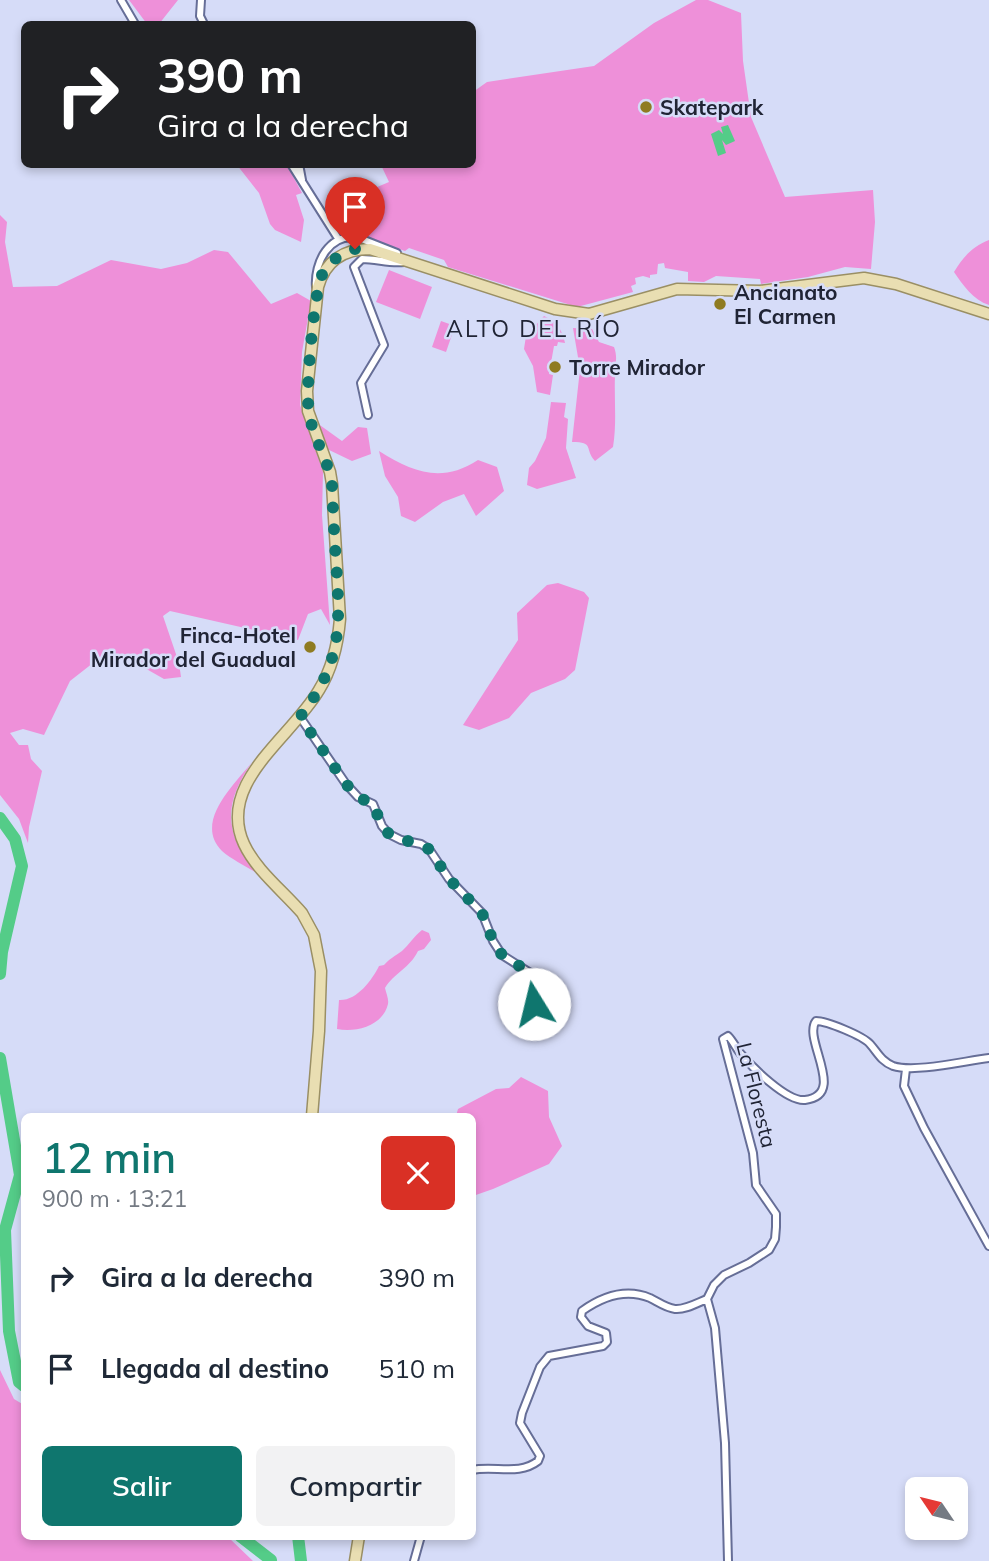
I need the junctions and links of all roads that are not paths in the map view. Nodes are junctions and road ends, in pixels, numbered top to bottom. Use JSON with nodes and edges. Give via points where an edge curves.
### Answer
{"nodes":[{"id":1,"x":121,"y":0,"type":"edge"},
{"id":2,"x":201,"y":0,"type":"edge"},
{"id":3,"x":133,"y":21,"type":"edge"},
{"id":4,"x":202,"y":21,"type":"edge"},
{"id":5,"x":294,"y":168,"type":"edge"},
{"id":6,"x":300,"y":168,"type":"edge"},
{"id":7,"x":302,"y":181,"type":"junction"},
{"id":8,"x":339,"y":240,"type":"junction"},
{"id":9,"x":408,"y":261,"type":"junction"},
{"id":10,"x":457,"y":278,"type":"junction"},
{"id":11,"x":317,"y":300,"type":"junction"},
{"id":12,"x":989,"y":314,"type":"edge"},
{"id":13,"x":368,"y":415,"type":"dead end"},
{"id":14,"x":300,"y":717,"type":"junction"},
{"id":15,"x":534,"y":1004,"type":"dead end"},
{"id":16,"x":989,"y":1058,"type":"edge"},
{"id":17,"x":905,"y":1069,"type":"junction"},
{"id":18,"x":312,"y":1113,"type":"edge"},
{"id":19,"x":989,"y":1246,"type":"edge"},
{"id":20,"x":707,"y":1299,"type":"junction"},
{"id":21,"x":476,"y":1469,"type":"edge"},
{"id":22,"x":358,"y":1540,"type":"edge"},
{"id":23,"x":420,"y":1540,"type":"edge"},
{"id":24,"x":355,"y":1561,"type":"edge"},
{"id":25,"x":414,"y":1561,"type":"edge"},
{"id":26,"x":728,"y":1561,"type":"edge"}],
"edges":[{"from":1,"to":3,"type":"street"},
{"from":2,"to":4,"type":"street"},
{"from":5,"to":7,"type":"street"},
{"from":6,"to":7,"type":"street"},
{"from":7,"to":8,"type":"street"},
{"from":8,"to":10,"type":"street","via":[[359,238]]},
{"from":8,"to":11,"type":"street","via":[[327,249],[315,270]]},
{"from":9,"to":10,"type":"main road"},
{"from":9,"to":11,"type":"main road","via":[[370,249],[349,251],[324,271]]},
{"from":9,"to":13,"type":"street","via":[[362,259],[354,267],[384,345],[361,383]]},
{"from":10,"to":12,"type":"main road","via":[[581,314],[677,289],[760,291],[864,278]]},
{"from":11,"to":14,"type":"main road","via":[[308,411],[332,484],[340,619],[326,678]]},
{"from":14,"to":15,"type":"street","via":[[346,784],[373,804],[389,834],[429,849],[449,879],[482,913],[502,955],[532,974]]},
{"from":14,"to":18,"type":"main road","via":[[245,782],[237,821],[247,851],[302,914],[317,947],[320,1010]]},
{"from":16,"to":17,"type":"street"},
{"from":17,"to":19,"type":"street","via":[[904,1086]]},
{"from":17,"to":20,"type":"street","name":"La Floresta","via":[[880,1058],[867,1041],[816,1021],[812,1033],[824,1069],[823,1085],[808,1100],[795,1100],[725,1037],[757,1185],[776,1214],[776,1227],[769,1250],[724,1275]]},
{"from":20,"to":21,"type":"street","via":[[673,1309],[636,1293],[618,1293],[582,1311],[588,1326],[606,1334],[607,1342],[549,1356],[540,1367],[520,1423],[540,1457],[538,1461],[521,1469]]},
{"from":20,"to":26,"type":"street","via":[[715,1328],[725,1443]]},
{"from":22,"to":24,"type":"main road"},
{"from":23,"to":25,"type":"street"}]}
